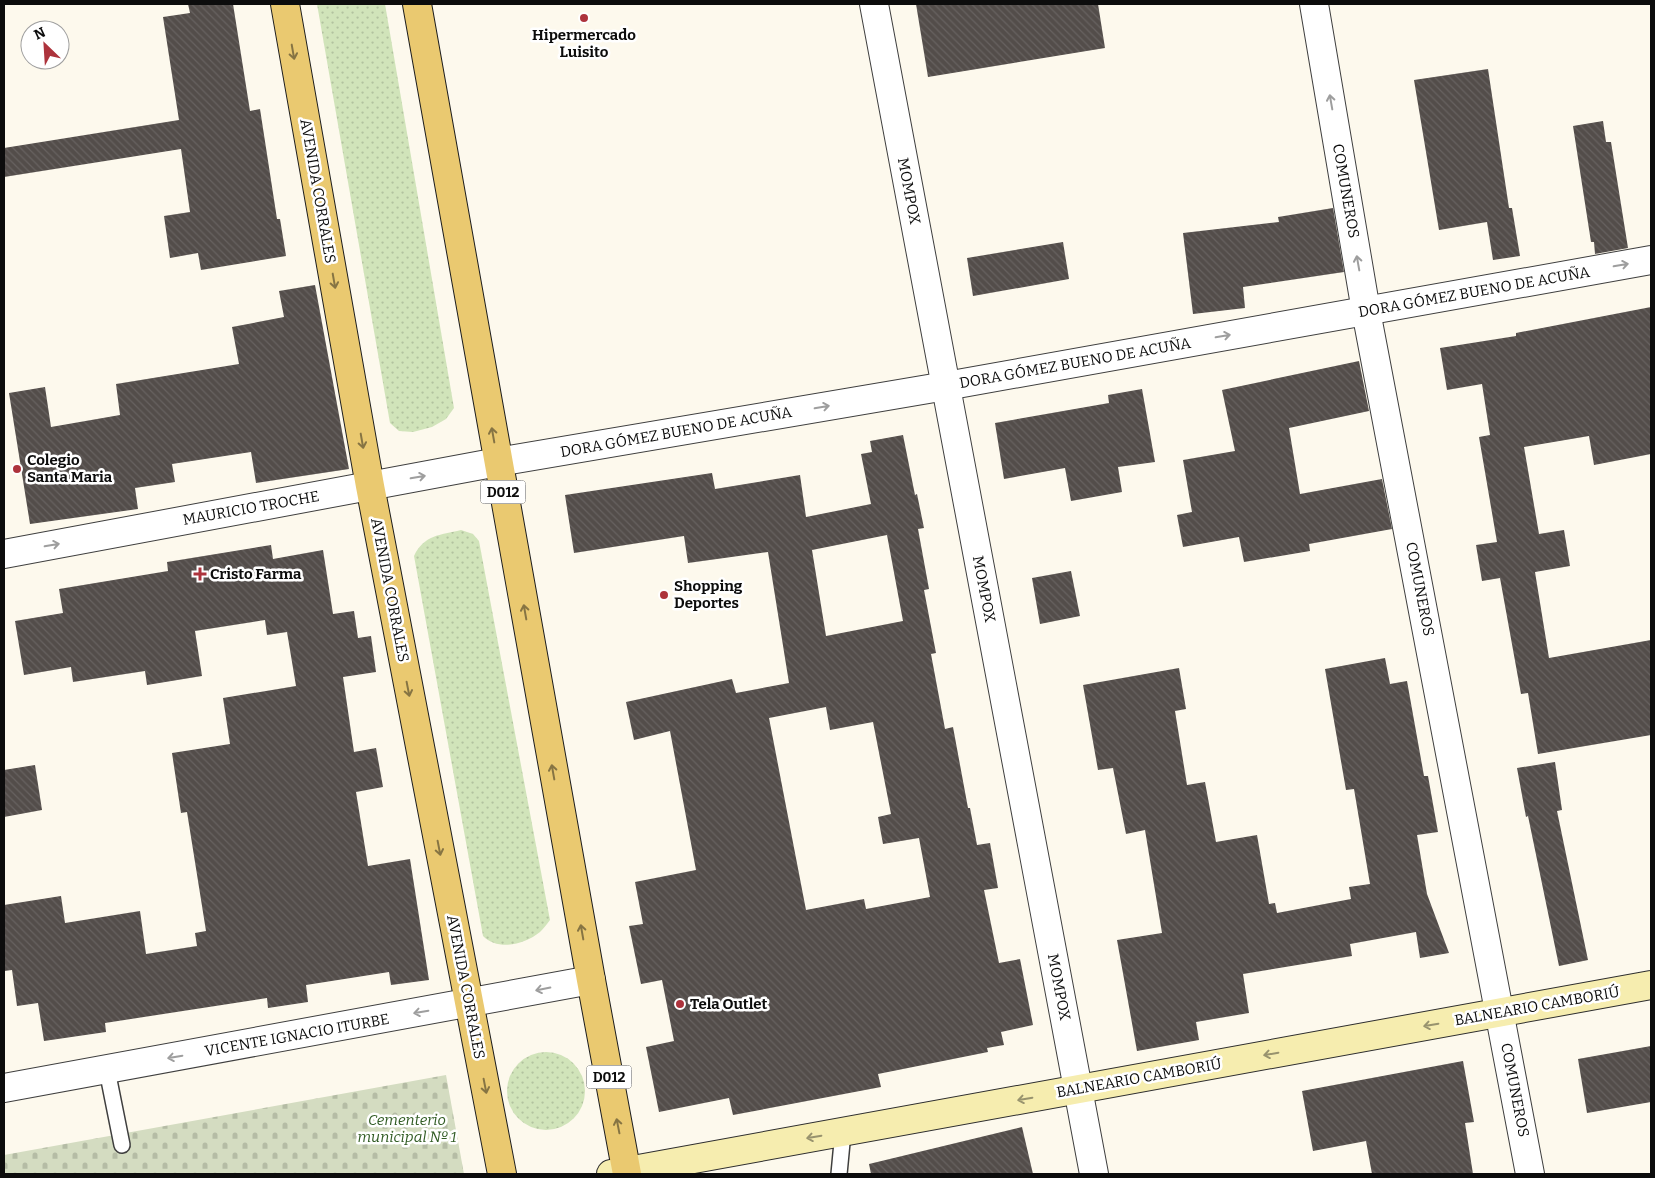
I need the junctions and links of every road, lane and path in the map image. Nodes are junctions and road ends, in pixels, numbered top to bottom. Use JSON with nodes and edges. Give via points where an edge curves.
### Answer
{"nodes":[{"id":1,"x":285,"y":4,"type":"edge"},
{"id":2,"x":417,"y":4,"type":"edge"},
{"id":3,"x":874,"y":4,"type":"edge"},
{"id":4,"x":1314,"y":4,"type":"edge"},
{"id":5,"x":1651,"y":260,"type":"edge"},
{"id":6,"x":1366,"y":310,"type":"junction"},
{"id":7,"x":946,"y":386,"type":"junction"},
{"id":8,"x":498,"y":462,"type":"junction"},
{"id":9,"x":370,"y":486,"type":"junction"},
{"id":10,"x":4,"y":554,"type":"edge"},
{"id":11,"x":590,"y":980,"type":"junction"},
{"id":12,"x":1651,"y":985,"type":"edge"},
{"id":13,"x":469,"y":1004,"type":"junction"},
{"id":14,"x":1500,"y":1013,"type":"junction"},
{"id":15,"x":106,"y":1070,"type":"junction"},
{"id":16,"x":4,"y":1088,"type":"edge"},
{"id":17,"x":1078,"y":1090,"type":"junction"},
{"id":18,"x":843,"y":1132,"type":"junction"},
{"id":19,"x":122,"y":1145,"type":"dead end"},
{"id":20,"x":621,"y":1173,"type":"edge"},
{"id":21,"x":502,"y":1174,"type":"edge"},
{"id":22,"x":839,"y":1174,"type":"edge"},
{"id":23,"x":1094,"y":1174,"type":"edge"},
{"id":24,"x":1530,"y":1174,"type":"edge"}],
"edges":[{"from":1,"to":9,"type":"main road","name":"AVENIDA CORRALES","one_way":true},
{"from":8,"to":2,"type":"main road","number":"D012","one_way":true},
{"from":3,"to":7,"type":"street","name":"MOMPOX"},
{"from":6,"to":4,"type":"street","name":"COMUNEROS","one_way":true},
{"from":6,"to":5,"type":"street","name":"DORA GÓMEZ BUENO DE ACUÑA","one_way":true},
{"from":7,"to":6,"type":"street","name":"DORA GÓMEZ BUENO DE ACUÑA","one_way":true},
{"from":6,"to":14,"type":"street","name":"COMUNEROS"},
{"from":8,"to":7,"type":"street","name":"DORA GÓMEZ BUENO DE ACUÑA","one_way":true},
{"from":7,"to":17,"type":"street","name":"MOMPOX"},
{"from":9,"to":8,"type":"street","name":"MAURICIO TROCHE","one_way":true},
{"from":11,"to":8,"type":"main road","number":"D012","one_way":true},
{"from":10,"to":9,"type":"street","name":"MAURICIO TROCHE","one_way":true},
{"from":9,"to":13,"type":"main road","name":"AVENIDA CORRALES","one_way":true},
{"from":11,"to":13,"type":"street","name":"VICENTE IGNACIO ITURBE","one_way":true},
{"from":20,"to":11,"type":"main road","number":"D012","one_way":true},
{"from":12,"to":14,"type":"street","name":"BALNEARIO CAMBORIÚ"},
{"from":13,"to":15,"type":"street","name":"VICENTE IGNACIO ITURBE","one_way":true},
{"from":13,"to":21,"type":"main road","name":"AVENIDA CORRALES","one_way":true},
{"from":14,"to":17,"type":"street","name":"BALNEARIO CAMBORIÚ","one_way":true},
{"from":14,"to":24,"type":"street","name":"COMUNEROS"},
{"from":15,"to":16,"type":"street","name":"VICENTE IGNACIO ITURBE"},
{"from":15,"to":19,"type":"lane"},
{"from":17,"to":18,"type":"street","name":"BALNEARIO CAMBORIÚ","one_way":true},
{"from":17,"to":23,"type":"street","name":"MOMPOX"},
{"from":18,"to":20,"type":"street","name":"BALNEARIO CAMBORIÚ","one_way":true},
{"from":18,"to":22,"type":"lane"}]}
